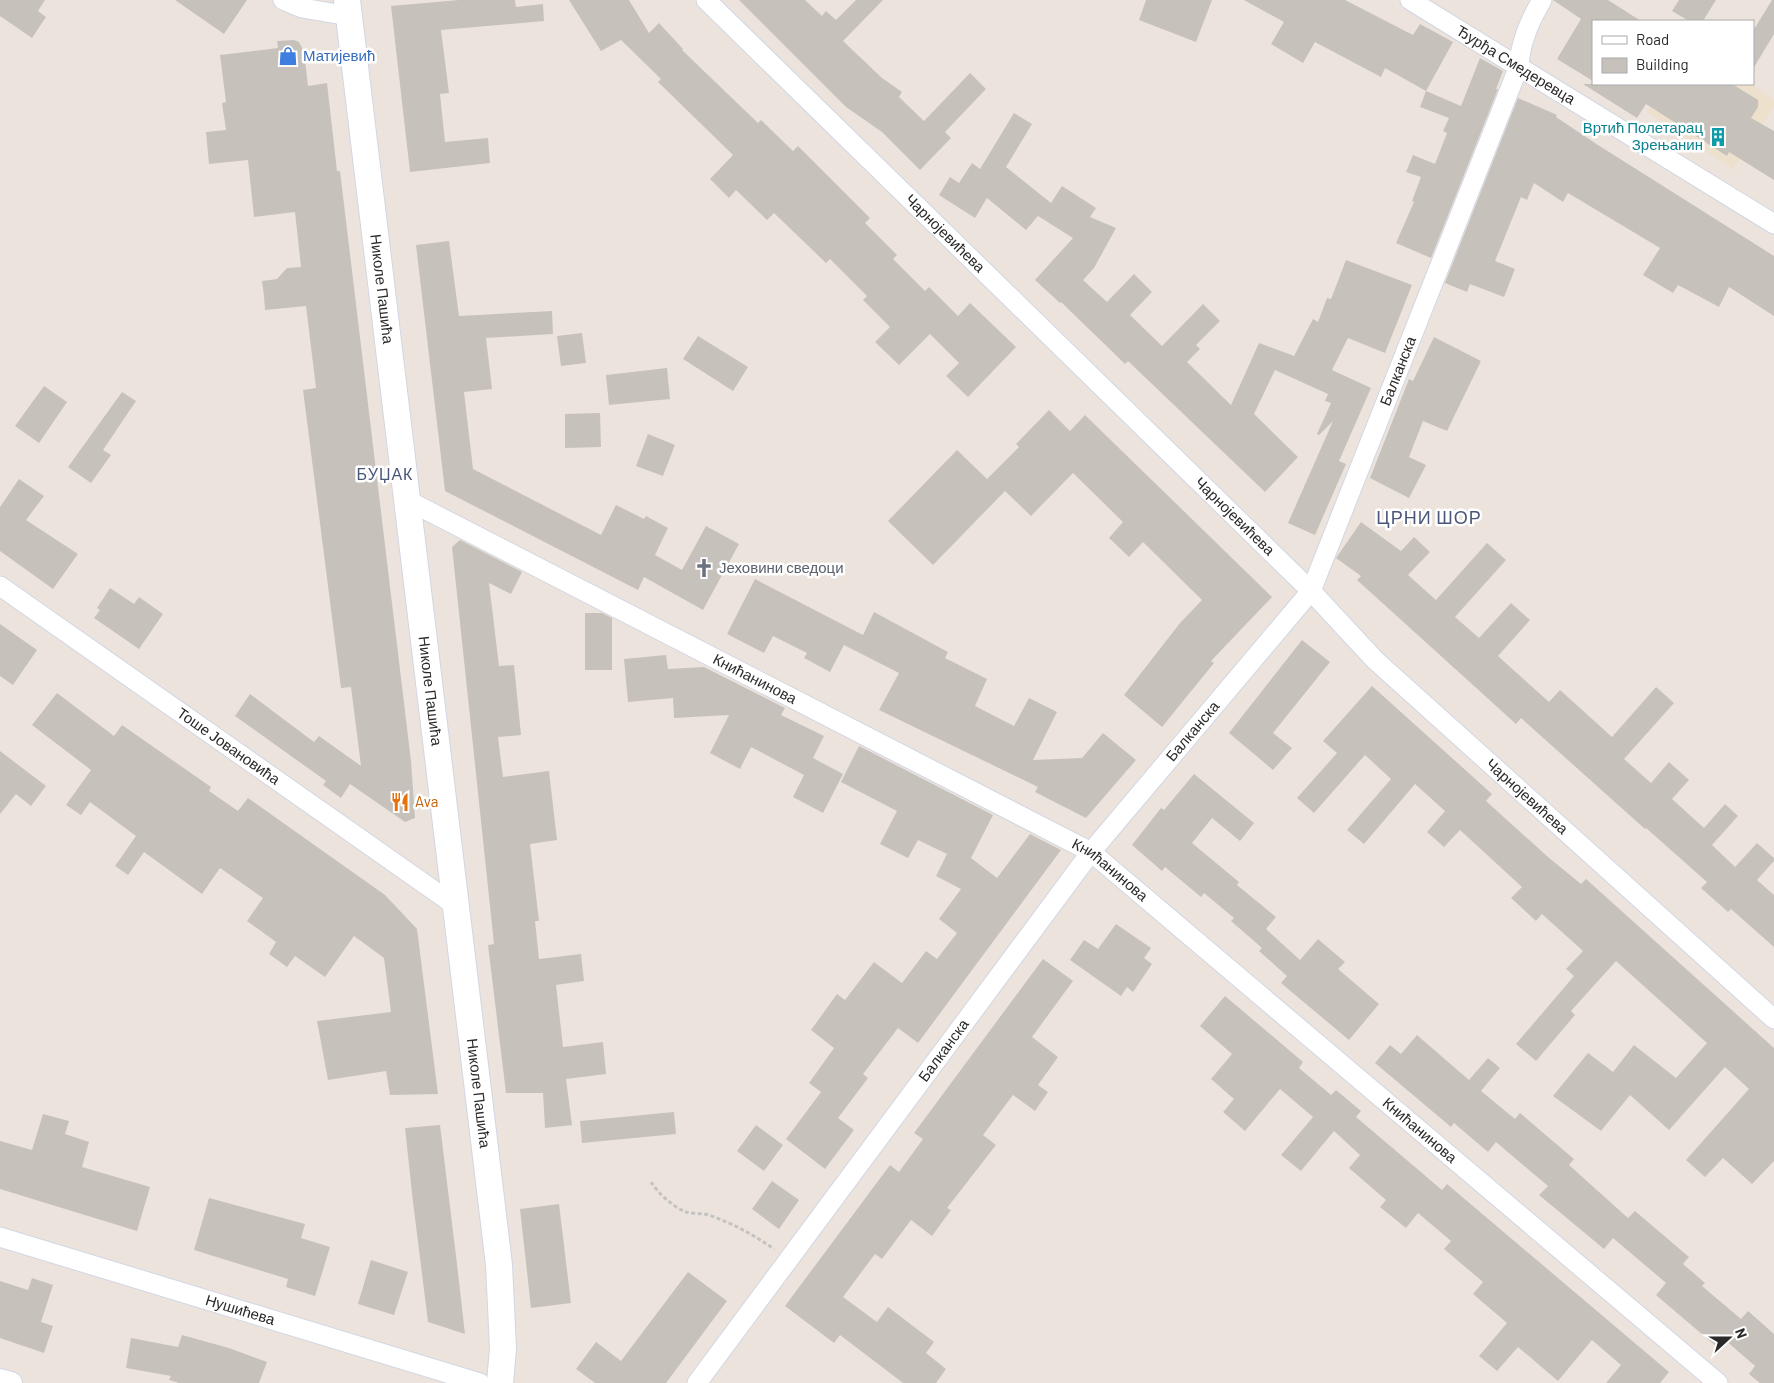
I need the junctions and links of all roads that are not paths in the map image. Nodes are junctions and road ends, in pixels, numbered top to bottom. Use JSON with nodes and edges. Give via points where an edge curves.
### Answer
{"nodes":[{"id":1,"x":283,"y":0,"type":"edge"},
{"id":2,"x":706,"y":0,"type":"edge"},
{"id":3,"x":1410,"y":0,"type":"edge"},
{"id":4,"x":1542,"y":0,"type":"edge"},
{"id":5,"x":348,"y":8,"type":"edge"},
{"id":6,"x":1519,"y":66,"type":"junction"},
{"id":7,"x":1774,"y":224,"type":"edge"},
{"id":8,"x":407,"y":500,"type":"junction"},
{"id":9,"x":0,"y":586,"type":"edge"},
{"id":10,"x":1311,"y":591,"type":"junction"},
{"id":11,"x":1092,"y":852,"type":"junction"},
{"id":12,"x":456,"y":906,"type":"junction"},
{"id":13,"x":1774,"y":1019,"type":"edge"},
{"id":14,"x":0,"y":1237,"type":"edge"},
{"id":15,"x":0,"y":1380,"type":"edge"},
{"id":16,"x":11,"y":1383,"type":"edge"},
{"id":17,"x":480,"y":1383,"type":"edge"},
{"id":18,"x":500,"y":1383,"type":"edge"},
{"id":19,"x":697,"y":1383,"type":"edge"},
{"id":20,"x":1718,"y":1383,"type":"edge"}],
"edges":[{"from":1,"to":5,"type":"street","via":[[302,8]]},
{"from":2,"to":10,"type":"street","name":"Чарнојевићева"},
{"from":3,"to":6,"type":"street","name":"Ђурђа Смедеревца"},
{"from":4,"to":6,"type":"street","name":"Балканска","via":[[1525,37]]},
{"from":5,"to":8,"type":"main road","name":"Николе Пашића"},
{"from":6,"to":7,"type":"street","name":"Ђурђа Смедеревца"},
{"from":6,"to":10,"type":"street","name":"Балканска"},
{"from":8,"to":11,"type":"street","name":"Книћанинова"},
{"from":8,"to":12,"type":"main road","name":"Николе Пашића"},
{"from":9,"to":12,"type":"street","name":"Тоше Јовановића"},
{"from":10,"to":11,"type":"street","name":"Балканска"},
{"from":10,"to":13,"type":"street","name":"Чарнојевићева","via":[[1375,660]]},
{"from":11,"to":19,"type":"street","name":"Балканска"},
{"from":11,"to":20,"type":"street","name":"Книћанинова"},
{"from":12,"to":18,"type":"main road","name":"Николе Пашића","via":[[500,1280],[503,1348]]},
{"from":14,"to":17,"type":"street","name":"Нушићева"},
{"from":15,"to":16,"type":"street"}]}
